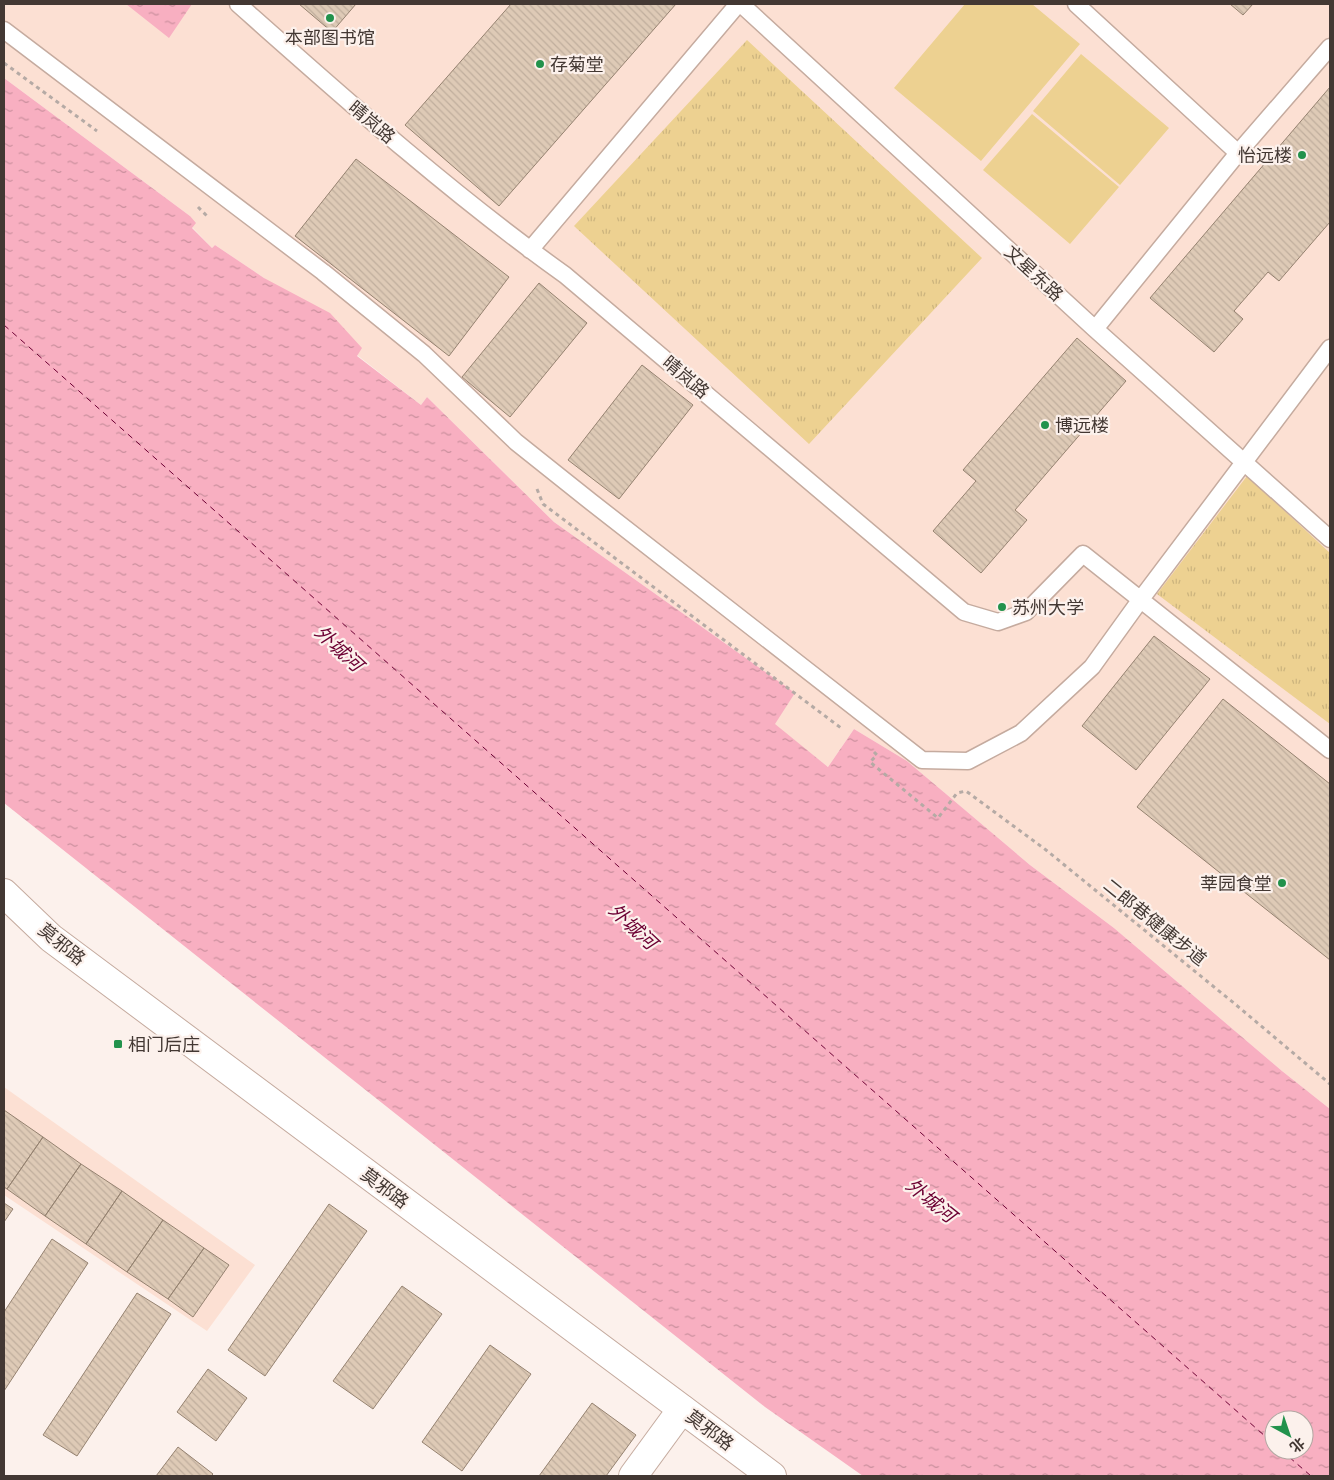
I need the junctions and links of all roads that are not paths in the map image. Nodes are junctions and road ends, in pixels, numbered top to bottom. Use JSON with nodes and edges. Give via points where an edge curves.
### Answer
{"nodes":[{"id":1,"x":238,"y":4,"type":"edge"},
{"id":2,"x":739,"y":4,"type":"edge"},
{"id":3,"x":1076,"y":4,"type":"edge"},
{"id":4,"x":4,"y":30,"type":"edge"},
{"id":5,"x":1330,"y":46,"type":"edge"},
{"id":6,"x":1238,"y":153,"type":"junction"},
{"id":7,"x":530,"y":250,"type":"junction"},
{"id":8,"x":1096,"y":329,"type":"junction"},
{"id":9,"x":1330,"y":348,"type":"edge"},
{"id":10,"x":1244,"y":461,"type":"junction"},
{"id":11,"x":1330,"y":539,"type":"edge"},
{"id":12,"x":1141,"y":599,"type":"junction"},
{"id":13,"x":1330,"y":750,"type":"edge"},
{"id":14,"x":4,"y":893,"type":"edge"},
{"id":15,"x":682,"y":1409,"type":"junction"},
{"id":16,"x":633,"y":1476,"type":"edge"},
{"id":17,"x":772,"y":1476,"type":"edge"}],
"edges":[{"from":1,"to":7,"type":"lane","name":"晴岚路","via":[[376,126]]},
{"from":2,"to":7,"type":"lane"},
{"from":2,"to":8,"type":"lane","name":"文星东路"},
{"from":3,"to":6,"type":"lane"},
{"from":4,"to":12,"type":"lane","via":[[323,272],[424,354],[516,442],[922,760],[968,760],[1021,733],[1092,667]]},
{"from":5,"to":6,"type":"lane"},
{"from":6,"to":8,"type":"lane"},
{"from":7,"to":12,"type":"lane","name":"晴岚路","via":[[573,282],[964,612],[998,622],[1026,612],[1083,554]]},
{"from":8,"to":10,"type":"lane","name":"文星东路"},
{"from":9,"to":10,"type":"lane"},
{"from":10,"to":11,"type":"lane","name":"文星东路"},
{"from":10,"to":12,"type":"lane"},
{"from":12,"to":13,"type":"lane"},
{"from":14,"to":15,"type":"main road","name":"莫邪路","via":[[51,938]]},
{"from":15,"to":16,"type":"main road"},
{"from":15,"to":17,"type":"main road","name":"莫邪路"}]}
